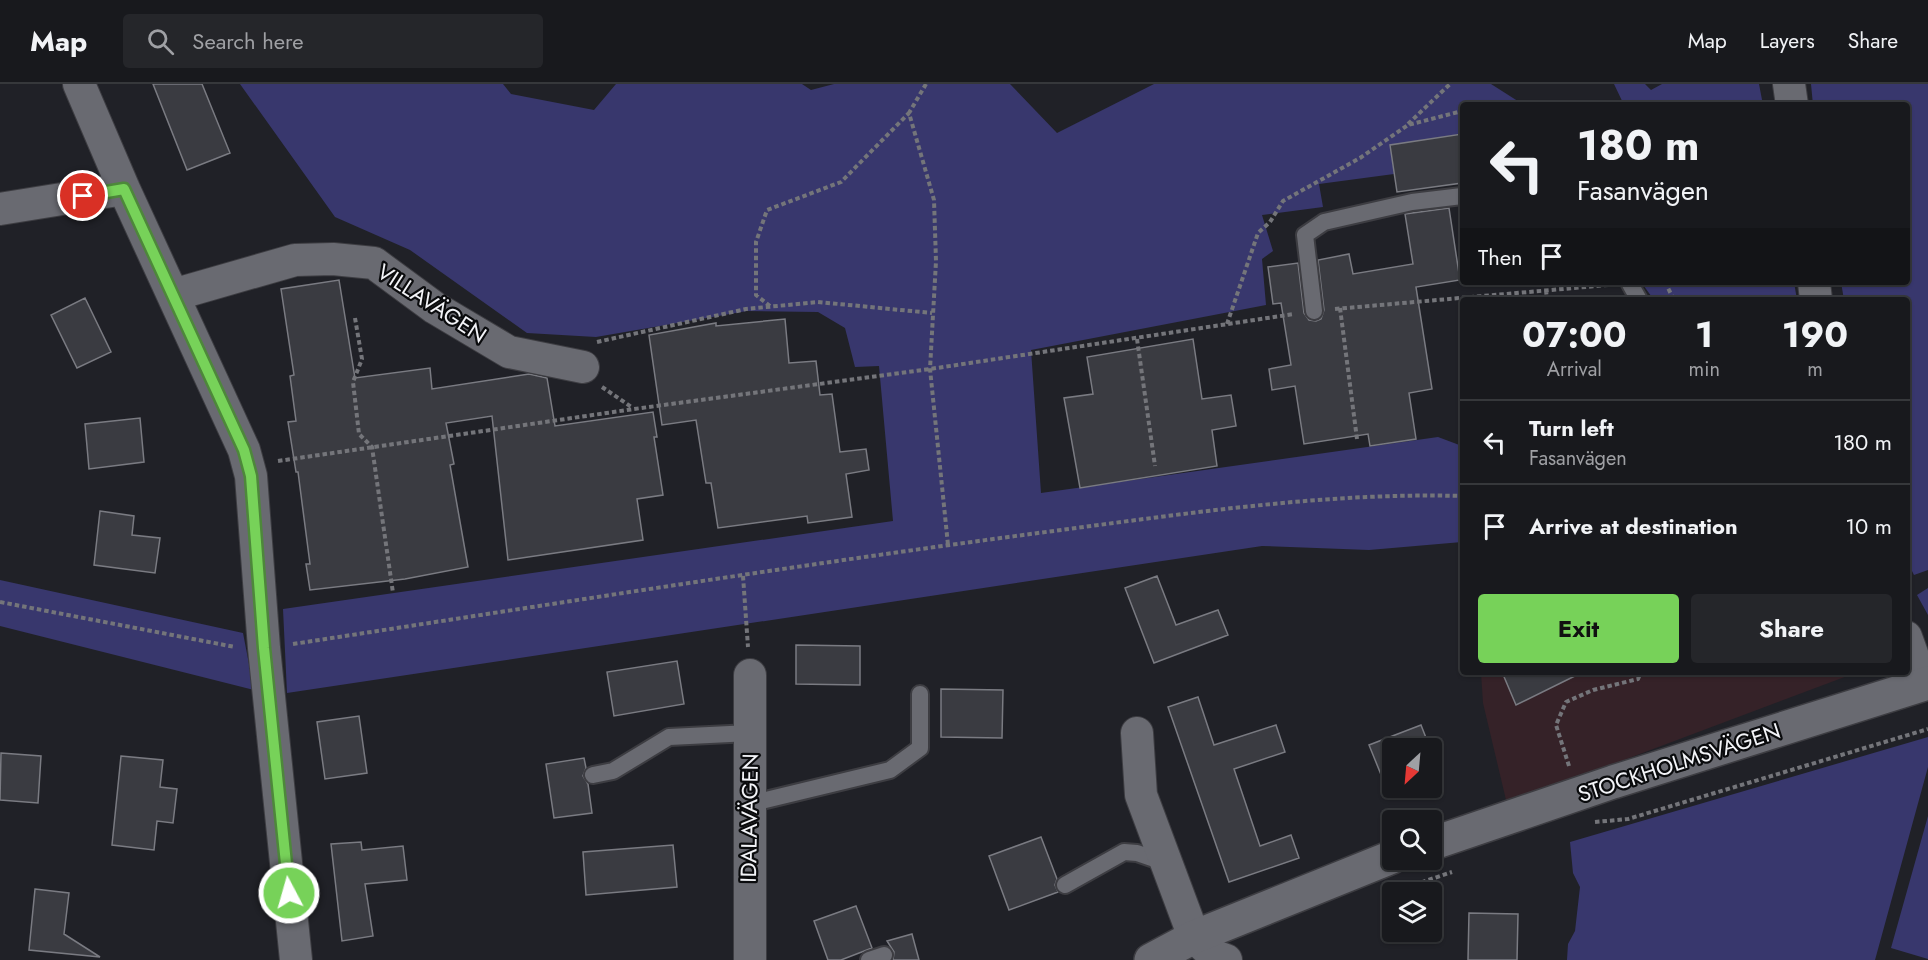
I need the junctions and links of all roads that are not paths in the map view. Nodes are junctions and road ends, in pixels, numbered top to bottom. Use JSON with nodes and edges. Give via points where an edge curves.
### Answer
{"nodes":[{"id":1,"x":79,"y":84,"type":"edge"},
{"id":2,"x":1789,"y":84,"type":"edge"},
{"id":3,"x":1792,"y":102,"type":"edge"},
{"id":4,"x":124,"y":189,"type":"junction"},
{"id":5,"x":1460,"y":196,"type":"edge"},
{"id":6,"x":0,"y":209,"type":"edge"},
{"id":7,"x":173,"y":295,"type":"junction"},
{"id":8,"x":1314,"y":311,"type":"road end"},
{"id":9,"x":583,"y":367,"type":"road end"},
{"id":10,"x":1910,"y":647,"type":"edge"},
{"id":11,"x":750,"y":675,"type":"road end"},
{"id":12,"x":1925,"y":684,"type":"edge"},
{"id":13,"x":920,"y":693,"type":"dead end"},
{"id":14,"x":750,"y":733,"type":"junction"},
{"id":15,"x":1137,"y":733,"type":"dead end"},
{"id":16,"x":593,"y":775,"type":"dead end"},
{"id":17,"x":749,"y":804,"type":"junction"},
{"id":18,"x":1442,"y":840,"type":"edge"},
{"id":19,"x":1382,"y":861,"type":"edge"},
{"id":20,"x":1166,"y":863,"type":"junction"},
{"id":21,"x":1065,"y":885,"type":"dead end"},
{"id":22,"x":1194,"y":938,"type":"junction"},
{"id":23,"x":296,"y":960,"type":"edge"},
{"id":24,"x":750,"y":960,"type":"edge"},
{"id":25,"x":1151,"y":960,"type":"edge"},
{"id":26,"x":1226,"y":960,"type":"edge"}],
"edges":[{"from":1,"to":4,"type":"street"},
{"from":2,"to":3,"type":"street"},
{"from":4,"to":6,"type":"street"},
{"from":4,"to":7,"type":"street"},
{"from":5,"to":8,"type":"lane","via":[[1412,202],[1324,222],[1305,235]]},
{"from":7,"to":9,"type":"street","name":"VILLAVÄGEN","via":[[295,260],[374,263],[435,308],[509,352]]},
{"from":7,"to":23,"type":"street","via":[[244,450],[251,476]]},
{"from":10,"to":12,"type":"street"},
{"from":11,"to":14,"type":"street","name":"IDALAVÄGEN"},
{"from":12,"to":18,"type":"street","name":"STOCKHOLMSVÄGEN"},
{"from":13,"to":17,"type":"lane","via":[[920,748],[890,770]]},
{"from":14,"to":16,"type":"lane","via":[[669,737],[613,771]]},
{"from":14,"to":17,"type":"street","name":"IDALAVÄGEN"},
{"from":15,"to":20,"type":"street","via":[[1141,795]]},
{"from":17,"to":24,"type":"street","name":"IDALAVÄGEN"},
{"from":19,"to":22,"type":"street"},
{"from":20,"to":21,"type":"lane","via":[[1124,852]]},
{"from":20,"to":22,"type":"street"},
{"from":22,"to":25,"type":"street"},
{"from":22,"to":26,"type":"street"}]}
